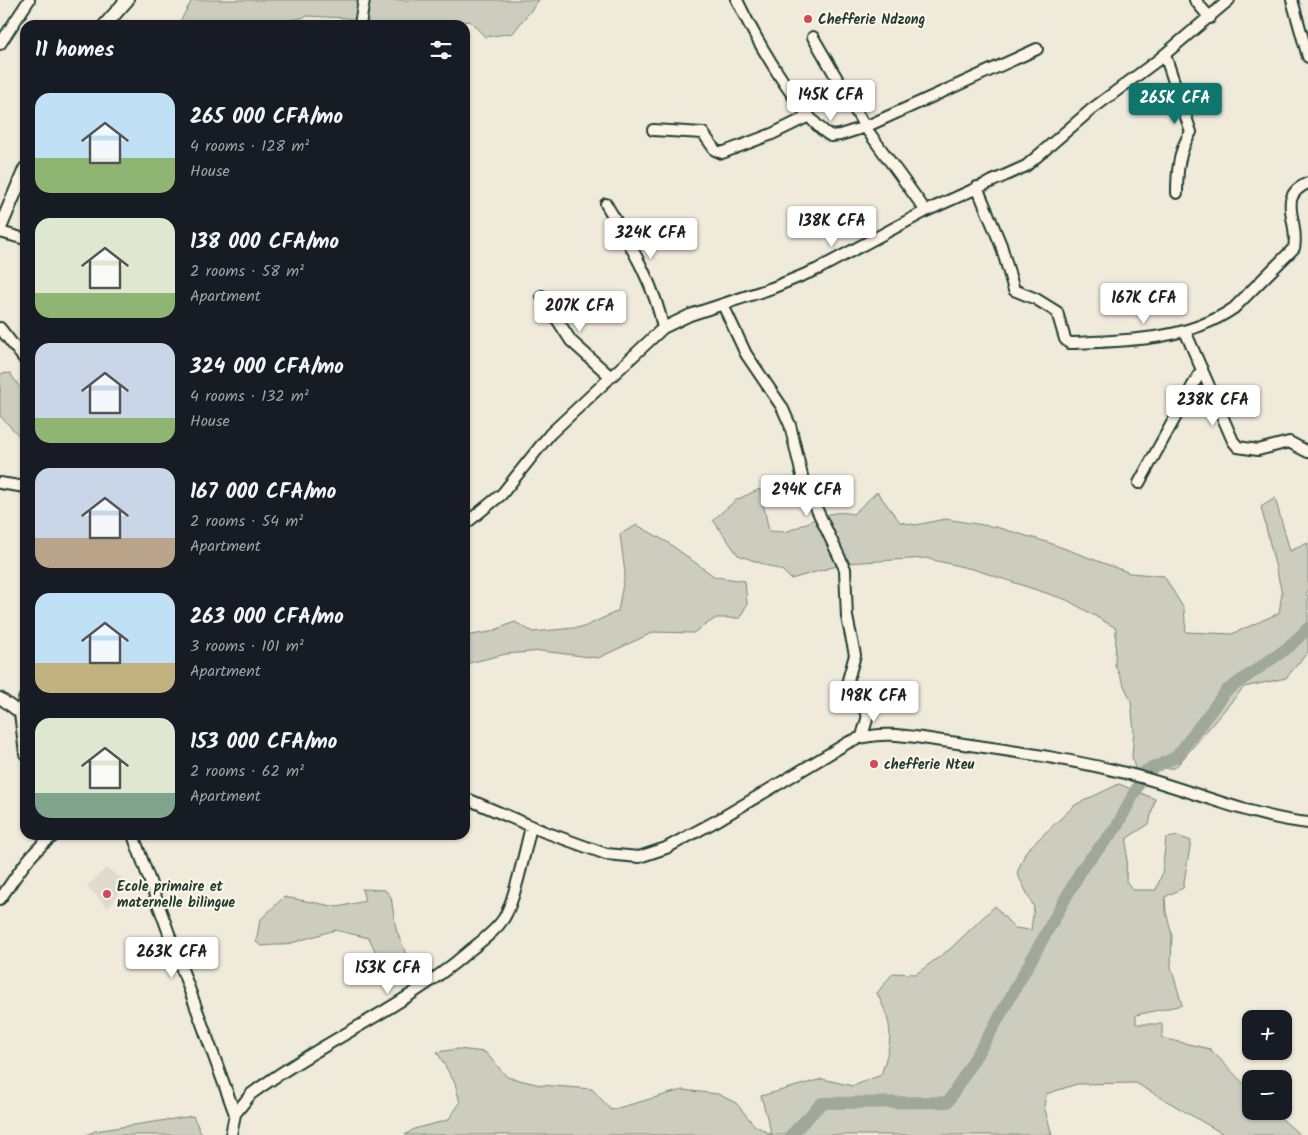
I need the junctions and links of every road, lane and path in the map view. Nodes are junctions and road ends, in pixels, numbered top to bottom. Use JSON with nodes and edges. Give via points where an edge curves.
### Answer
{"nodes":[{"id":1,"x":29,"y":0,"type":"edge"},
{"id":2,"x":127,"y":0,"type":"edge"},
{"id":3,"x":364,"y":0,"type":"edge"},
{"id":4,"x":737,"y":0,"type":"edge"},
{"id":5,"x":1195,"y":0,"type":"edge"},
{"id":6,"x":1229,"y":0,"type":"edge"},
{"id":7,"x":1292,"y":0,"type":"edge"},
{"id":8,"x":1210,"y":18,"type":"junction"},
{"id":9,"x":109,"y":20,"type":"edge"},
{"id":10,"x":361,"y":20,"type":"edge"},
{"id":11,"x":814,"y":37,"type":"dead end"},
{"id":12,"x":0,"y":44,"type":"edge"},
{"id":13,"x":1037,"y":49,"type":"dead end"},
{"id":14,"x":1165,"y":55,"type":"junction"},
{"id":15,"x":1308,"y":57,"type":"edge"},
{"id":16,"x":809,"y":116,"type":"junction"},
{"id":17,"x":865,"y":127,"type":"junction"},
{"id":18,"x":653,"y":130,"type":"dead end"},
{"id":19,"x":20,"y":181,"type":"edge"},
{"id":20,"x":1308,"y":183,"type":"edge"},
{"id":21,"x":977,"y":187,"type":"junction"},
{"id":22,"x":1178,"y":193,"type":"dead end"},
{"id":23,"x":606,"y":204,"type":"dead end"},
{"id":24,"x":926,"y":211,"type":"junction"},
{"id":25,"x":0,"y":228,"type":"edge"},
{"id":26,"x":0,"y":232,"type":"edge"},
{"id":27,"x":20,"y":238,"type":"edge"},
{"id":28,"x":542,"y":296,"type":"dead end"},
{"id":29,"x":723,"y":305,"type":"junction"},
{"id":30,"x":0,"y":328,"type":"edge"},
{"id":31,"x":663,"y":328,"type":"junction"},
{"id":32,"x":1185,"y":331,"type":"junction"},
{"id":33,"x":20,"y":354,"type":"edge"},
{"id":34,"x":1202,"y":369,"type":"junction"},
{"id":35,"x":611,"y":377,"type":"junction"},
{"id":36,"x":1308,"y":452,"type":"edge"},
{"id":37,"x":0,"y":483,"type":"edge"},
{"id":38,"x":1139,"y":483,"type":"dead end"},
{"id":39,"x":20,"y":486,"type":"edge"},
{"id":40,"x":470,"y":520,"type":"edge"},
{"id":41,"x":0,"y":698,"type":"edge"},
{"id":42,"x":20,"y":713,"type":"edge"},
{"id":43,"x":862,"y":736,"type":"junction"},
{"id":44,"x":470,"y":800,"type":"edge"},
{"id":45,"x":1308,"y":823,"type":"edge"},
{"id":46,"x":532,"y":827,"type":"junction"},
{"id":47,"x":46,"y":840,"type":"edge"},
{"id":48,"x":135,"y":840,"type":"edge"},
{"id":49,"x":0,"y":899,"type":"edge"},
{"id":50,"x":235,"y":1114,"type":"junction"},
{"id":51,"x":231,"y":1135,"type":"edge"}],
"edges":[{"from":1,"to":12,"type":"street"},
{"from":2,"to":9,"type":"main road"},
{"from":3,"to":10,"type":"street"},
{"from":4,"to":16,"type":"street","via":[[757,39]]},
{"from":5,"to":8,"type":"street"},
{"from":6,"to":8,"type":"street"},
{"from":7,"to":15,"type":"street"},
{"from":8,"to":14,"type":"street"},
{"from":11,"to":17,"type":"street"},
{"from":13,"to":17,"type":"street"},
{"from":14,"to":21,"type":"street","via":[[1092,109],[1026,166]]},
{"from":14,"to":22,"type":"street","via":[[1190,132],[1183,144],[1177,174]]},
{"from":16,"to":17,"type":"street","via":[[831,136]]},
{"from":16,"to":18,"type":"street","via":[[722,153],[715,150],[703,133]]},
{"from":17,"to":24,"type":"street"},
{"from":19,"to":25,"type":"main road"},
{"from":20,"to":32,"type":"street","via":[[1292,192],[1289,200],[1296,241],[1288,256],[1234,308],[1208,323]]},
{"from":21,"to":24,"type":"street"},
{"from":21,"to":32,"type":"street","via":[[1001,245],[1014,290],[1057,312],[1066,342],[1122,341]]},
{"from":23,"to":31,"type":"street","via":[[642,270],[657,303]]},
{"from":24,"to":29,"type":"street","via":[[818,269]]},
{"from":26,"to":27,"type":"street"},
{"from":28,"to":35,"type":"street","via":[[571,341]]},
{"from":29,"to":31,"type":"street"},
{"from":29,"to":43,"type":"street","via":[[746,354],[782,407],[790,425],[803,480],[846,569],[848,617],[855,654],[848,680],[868,716]]},
{"from":30,"to":33,"type":"street"},
{"from":31,"to":35,"type":"street"},
{"from":32,"to":34,"type":"street"},
{"from":34,"to":36,"type":"street","via":[[1238,448],[1258,450],[1289,442]]},
{"from":34,"to":38,"type":"street"},
{"from":35,"to":40,"type":"street","via":[[550,434],[502,494]]},
{"from":37,"to":39,"type":"street"},
{"from":41,"to":42,"type":"street"},
{"from":43,"to":45,"type":"street","via":[[911,737],[1086,764],[1162,782],[1255,813]]},
{"from":43,"to":46,"type":"street","via":[[653,854],[623,857],[606,854]]},
{"from":44,"to":46,"type":"street"},
{"from":46,"to":50,"type":"street","via":[[510,905],[495,929],[442,974],[406,999],[265,1084],[251,1094]]},
{"from":47,"to":49,"type":"street"},
{"from":48,"to":50,"type":"street"},
{"from":50,"to":51,"type":"street"}]}
